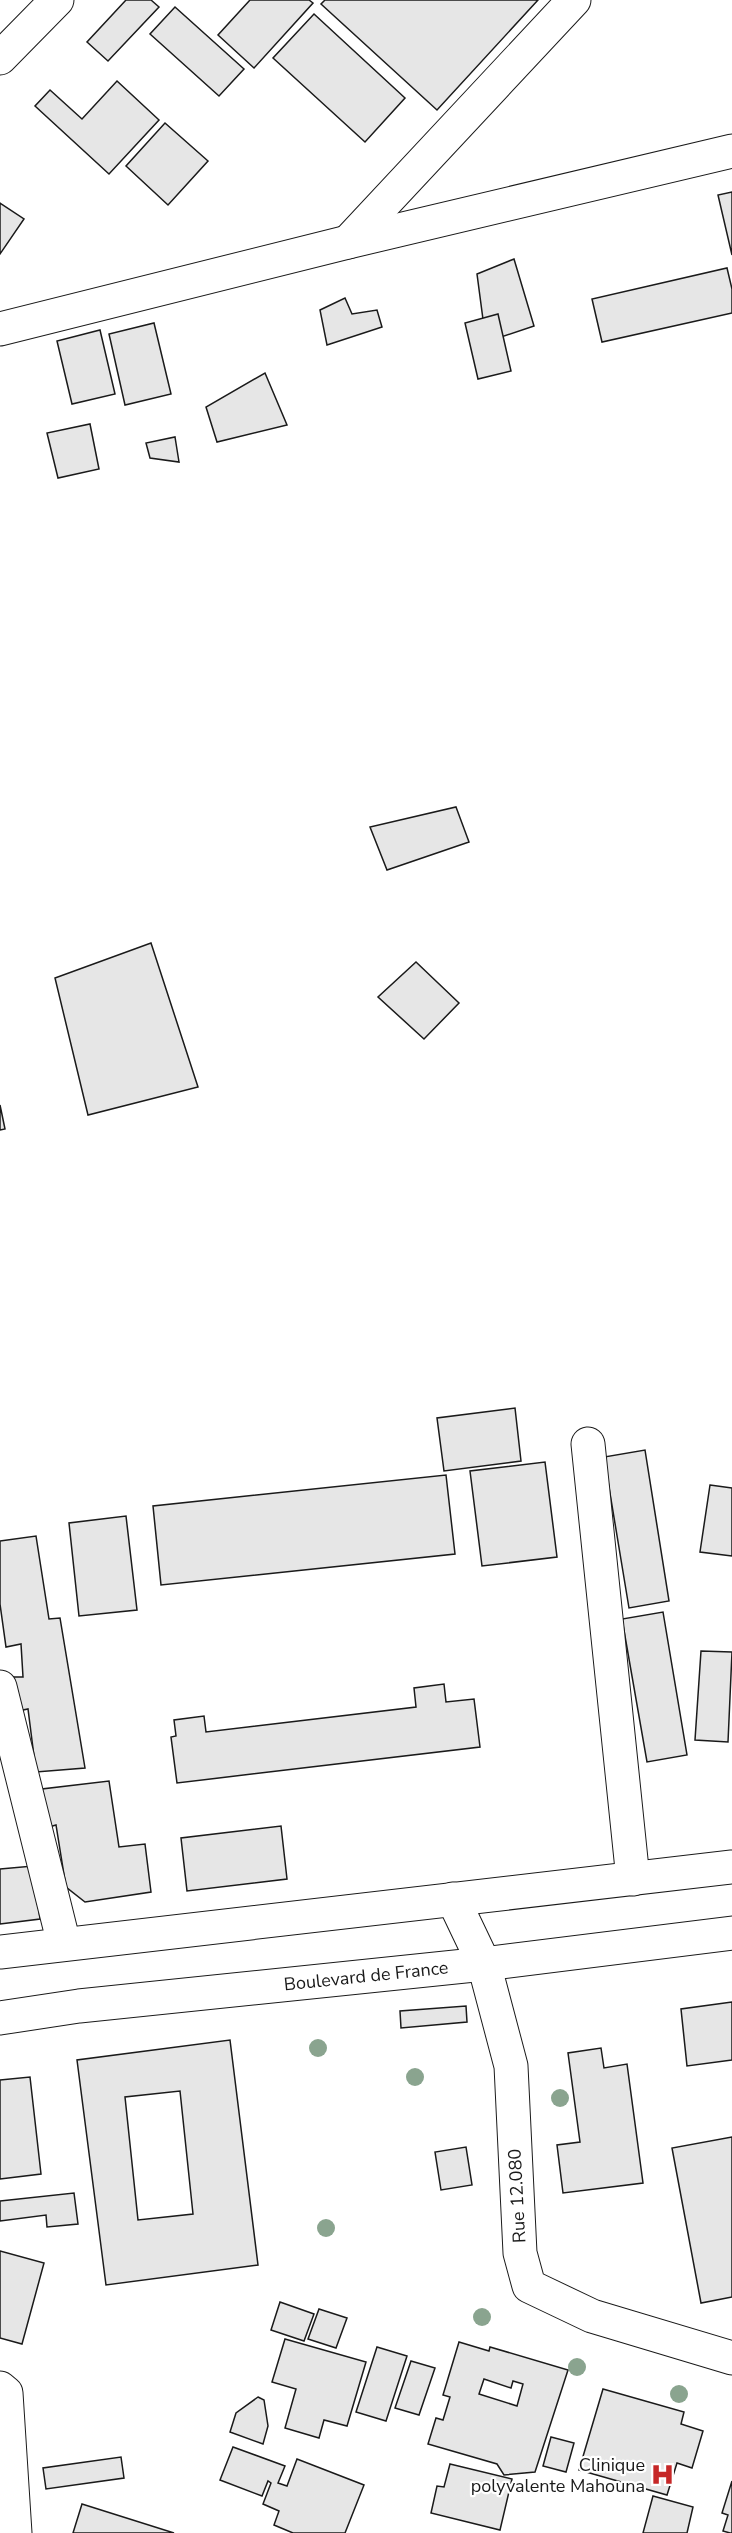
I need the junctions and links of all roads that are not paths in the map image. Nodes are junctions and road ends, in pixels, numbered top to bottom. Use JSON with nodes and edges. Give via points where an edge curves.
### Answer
{"nodes":[{"id":1,"x":57,"y":0,"type":"edge"},
{"id":2,"x":574,"y":0,"type":"edge"},
{"id":3,"x":0,"y":58,"type":"edge"},
{"id":4,"x":732,"y":152,"type":"edge"},
{"id":5,"x":348,"y":242,"type":"junction"},
{"id":6,"x":0,"y":330,"type":"edge"},
{"id":7,"x":588,"y":1444,"type":"dead end"},
{"id":8,"x":0,"y":1687,"type":"edge"},
{"id":9,"x":732,"y":1868,"type":"edge"},
{"id":10,"x":633,"y":1879,"type":"junction"},
{"id":11,"x":453,"y":1899,"type":"junction"},
{"id":12,"x":732,"y":1933,"type":"edge"},
{"id":13,"x":64,"y":1944,"type":"junction"},
{"id":14,"x":0,"y":1952,"type":"edge"},
{"id":15,"x":484,"y":1964,"type":"junction"},
{"id":16,"x":0,"y":2018,"type":"edge"},
{"id":17,"x":732,"y":2358,"type":"edge"},
{"id":18,"x":0,"y":2388,"type":"edge"},
{"id":19,"x":15,"y":2533,"type":"edge"}],
"edges":[{"from":1,"to":3,"type":"street"},
{"from":2,"to":5,"type":"street"},
{"from":4,"to":5,"type":"street"},
{"from":5,"to":6,"type":"street"},
{"from":7,"to":10,"type":"street"},
{"from":8,"to":13,"type":"street"},
{"from":9,"to":10,"type":"street"},
{"from":10,"to":11,"type":"street"},
{"from":11,"to":13,"type":"street"},
{"from":11,"to":15,"type":"street","name":"Rue 12.080"},
{"from":12,"to":15,"type":"street","name":"Boulevard de France"},
{"from":13,"to":14,"type":"street"},
{"from":15,"to":16,"type":"street","name":"Boulevard de France"},
{"from":15,"to":17,"type":"street","name":"Rue 12.080","via":[[511,2066],[520,2253],[529,2286],[592,2316]]},
{"from":18,"to":19,"type":"street","via":[[6,2393]]}]}
